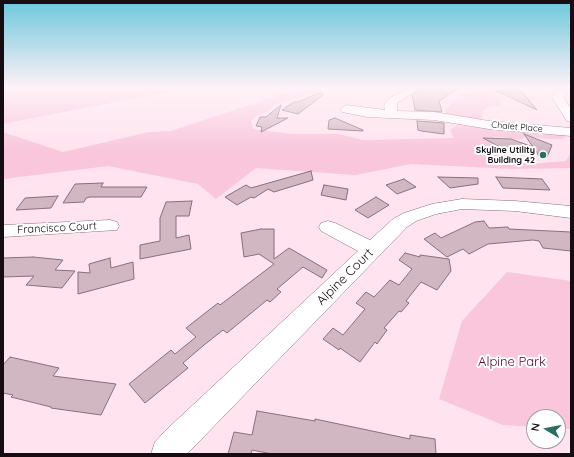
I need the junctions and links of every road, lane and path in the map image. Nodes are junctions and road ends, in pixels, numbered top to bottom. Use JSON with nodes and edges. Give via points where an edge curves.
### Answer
{"nodes":[{"id":1,"x":391,"y":108,"type":"edge"},
{"id":2,"x":564,"y":108,"type":"edge"},
{"id":3,"x":346,"y":109,"type":"dead end"},
{"id":4,"x":392,"y":114,"type":"junction"},
{"id":5,"x":571,"y":118,"type":"edge"},
{"id":6,"x":571,"y":132,"type":"edge"},
{"id":7,"x":571,"y":212,"type":"edge"},
{"id":8,"x":110,"y":226,"type":"dead end"},
{"id":9,"x":328,"y":227,"type":"dead end"},
{"id":10,"x":3,"y":231,"type":"edge"},
{"id":11,"x":372,"y":250,"type":"junction"},
{"id":12,"x":167,"y":454,"type":"edge"}],
"edges":[{"from":1,"to":4,"type":"street"},
{"from":2,"to":5,"type":"street"},
{"from":3,"to":4,"type":"street","name":"Chalet Place"},
{"from":4,"to":6,"type":"street","name":"Chalet Place","via":[[434,116],[482,124]]},
{"from":7,"to":11,"type":"street","name":"Alpine Court","via":[[483,205],[446,206],[410,217],[400,223]]},
{"from":8,"to":10,"type":"street","name":"Francisco Court"},
{"from":9,"to":11,"type":"street"},
{"from":11,"to":12,"type":"street","name":"Alpine Court","via":[[176,442]]}]}
